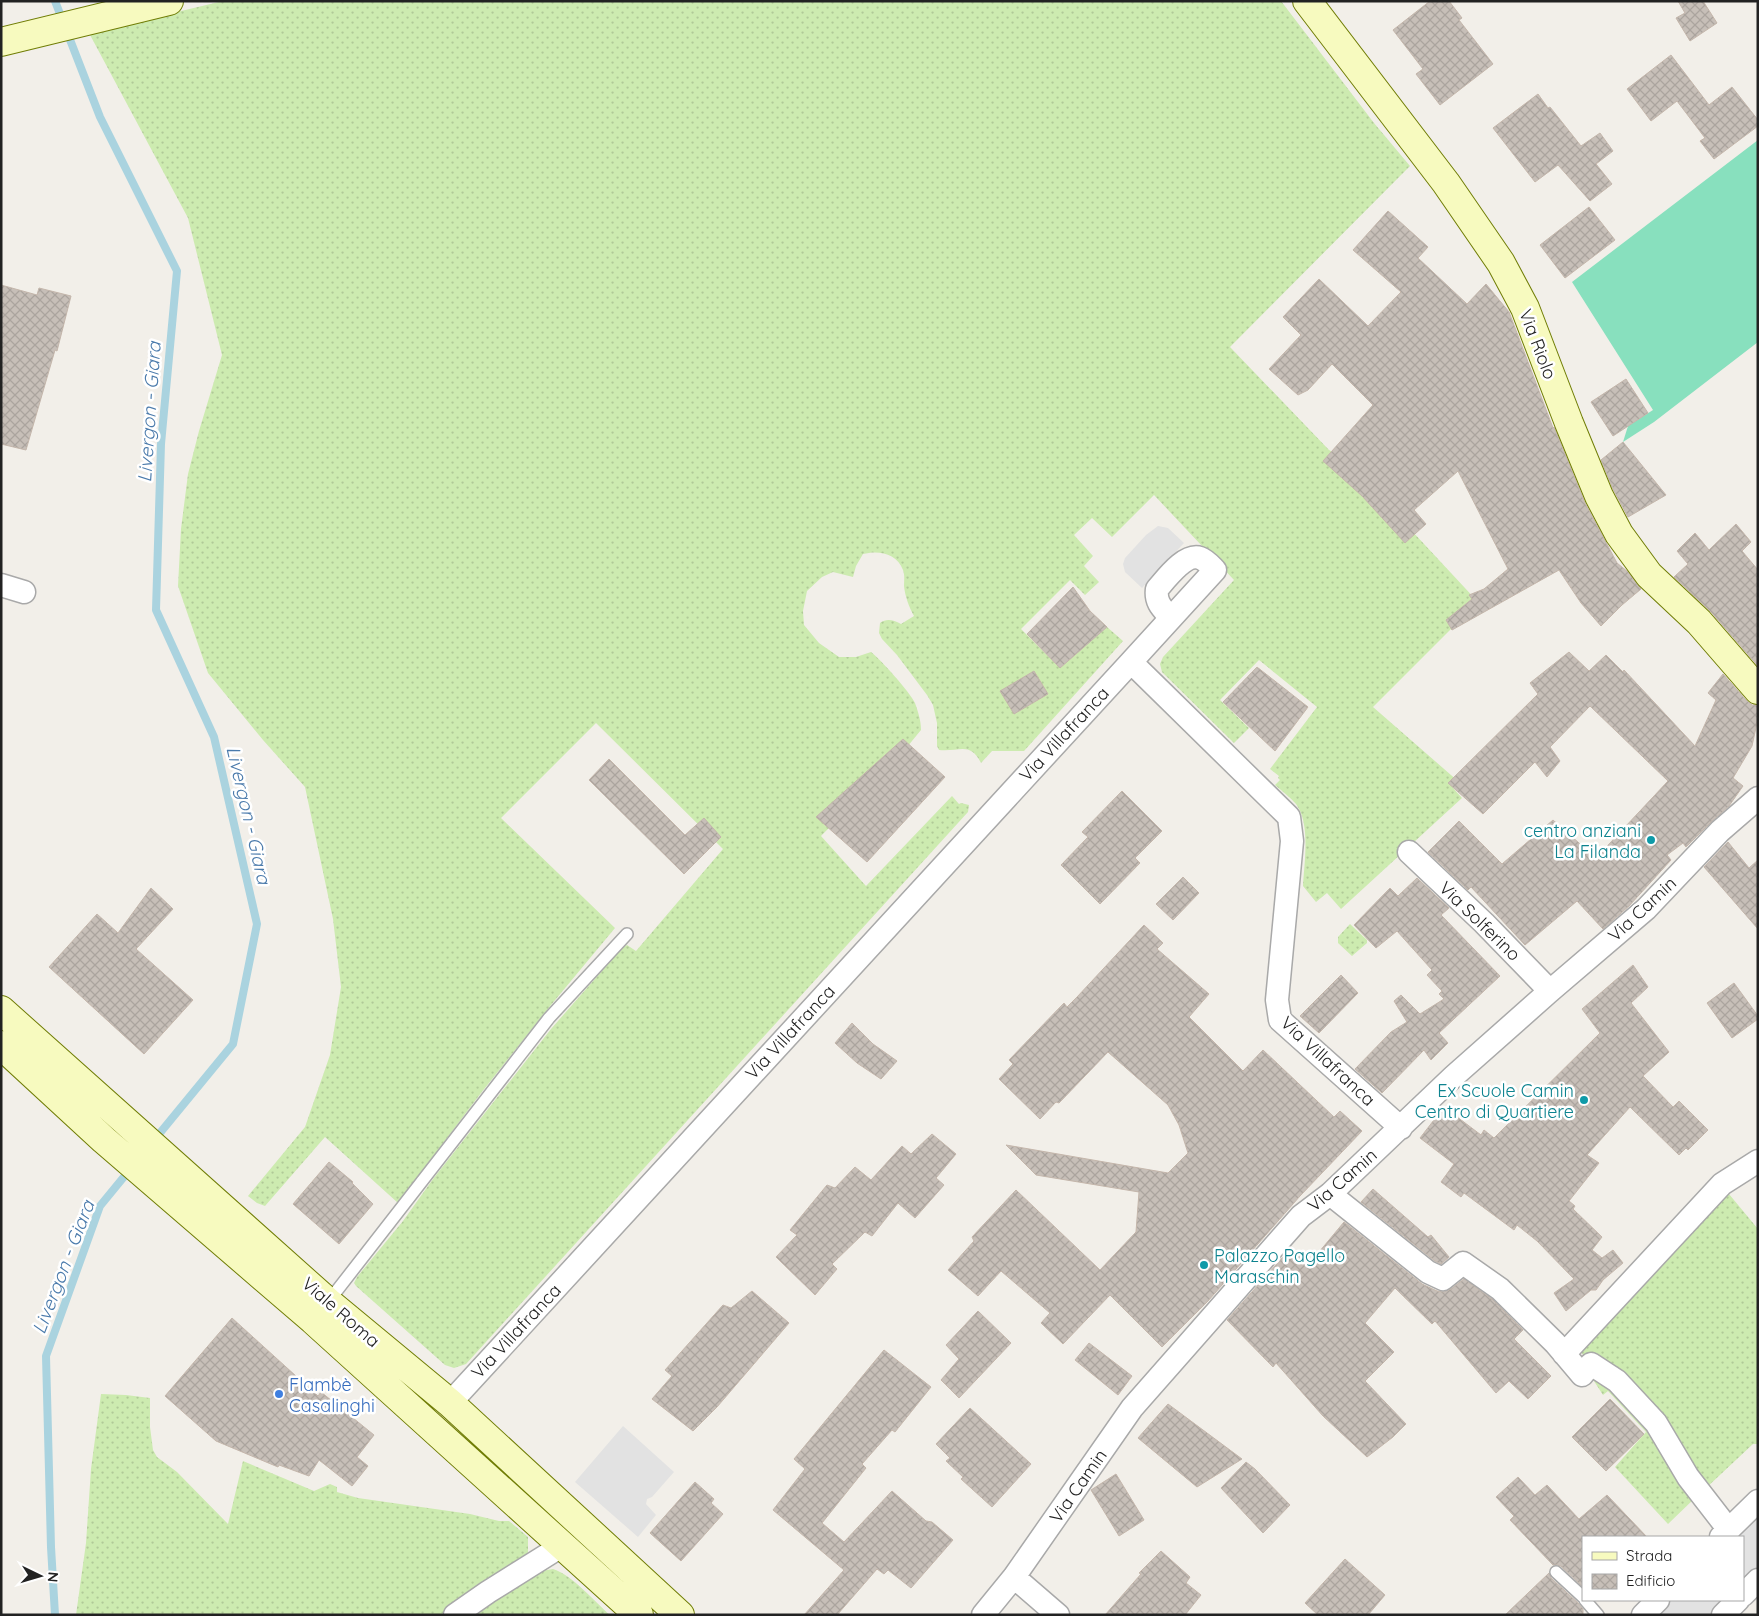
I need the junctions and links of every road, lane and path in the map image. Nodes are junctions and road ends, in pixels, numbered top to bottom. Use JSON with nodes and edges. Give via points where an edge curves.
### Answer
{"nodes":[{"id":1,"x":169,"y":1,"type":"edge"},
{"id":2,"x":1307,"y":1,"type":"edge"},
{"id":3,"x":8,"y":40,"type":"edge"},
{"id":4,"x":1,"y":585,"type":"edge"},
{"id":5,"x":24,"y":592,"type":"dead end"},
{"id":6,"x":1171,"y":618,"type":"dead end"},
{"id":7,"x":1131,"y":662,"type":"junction"},
{"id":8,"x":1758,"y":690,"type":"edge"},
{"id":9,"x":1758,"y":798,"type":"edge"},
{"id":10,"x":1409,"y":852,"type":"dead end"},
{"id":11,"x":626,"y":934,"type":"dead end"},
{"id":12,"x":1550,"y":991,"type":"junction"},
{"id":13,"x":1,"y":1010,"type":"edge"},
{"id":14,"x":1,"y":1044,"type":"edge"},
{"id":15,"x":52,"y":1074,"type":"junction"},
{"id":16,"x":1400,"y":1128,"type":"junction"},
{"id":17,"x":1758,"y":1161,"type":"edge"},
{"id":18,"x":1330,"y":1194,"type":"junction"},
{"id":19,"x":195,"y":1200,"type":"junction"},
{"id":20,"x":321,"y":1311,"type":"junction"},
{"id":21,"x":1564,"y":1354,"type":"junction"},
{"id":22,"x":450,"y":1403,"type":"junction"},
{"id":23,"x":430,"y":1425,"type":"junction"},
{"id":24,"x":1758,"y":1501,"type":"edge"},
{"id":25,"x":581,"y":1525,"type":"junction"},
{"id":26,"x":1725,"y":1533,"type":"edge"},
{"id":27,"x":563,"y":1545,"type":"junction"},
{"id":28,"x":1556,"y":1572,"type":"dead end"},
{"id":29,"x":1014,"y":1577,"type":"junction"},
{"id":30,"x":1758,"y":1580,"type":"edge"},
{"id":31,"x":1744,"y":1594,"type":"edge"},
{"id":32,"x":1582,"y":1596,"type":"edge"},
{"id":33,"x":1586,"y":1601,"type":"edge"},
{"id":34,"x":1657,"y":1601,"type":"edge"},
{"id":35,"x":1737,"y":1601,"type":"edge"},
{"id":36,"x":455,"y":1615,"type":"edge"},
{"id":37,"x":639,"y":1615,"type":"edge"},
{"id":38,"x":680,"y":1615,"type":"edge"},
{"id":39,"x":983,"y":1615,"type":"edge"},
{"id":40,"x":1058,"y":1615,"type":"edge"},
{"id":41,"x":1598,"y":1615,"type":"edge"},
{"id":42,"x":1643,"y":1615,"type":"edge"},
{"id":43,"x":1723,"y":1615,"type":"edge"}],
"edges":[{"from":1,"to":3,"type":"main road"},
{"from":2,"to":8,"type":"main road","name":"Via Riolo","via":[[1446,183],[1501,263],[1525,308],[1599,496],[1620,534],[1649,574],[1700,622]]},
{"from":4,"to":5,"type":"street"},
{"from":6,"to":7,"type":"street","name":"Via Villafranca"},
{"from":7,"to":16,"type":"street","name":"Via Villafranca","via":[[1289,817],[1292,841],[1277,1000],[1280,1020]]},
{"from":7,"to":22,"type":"street","name":"Via Villafranca"},
{"from":9,"to":12,"type":"street","name":"Via Camin","via":[[1720,831],[1646,909]]},
{"from":10,"to":12,"type":"street","name":"Via Solferino"},
{"from":11,"to":20,"type":"lane","via":[[549,1018]]},
{"from":12,"to":16,"type":"street","name":"Via Camin"},
{"from":13,"to":15,"type":"main road","name":"Viale Roma"},
{"from":14,"to":15,"type":"main road","name":"Viale Roma"},
{"from":15,"to":19,"type":"main road","name":"Viale Roma","via":[[122,1118]]},
{"from":15,"to":19,"type":"main road","name":"Viale Roma","via":[[104,1140]]},
{"from":16,"to":18,"type":"street","name":"Via Camin"},
{"from":17,"to":21,"type":"street","via":[[1722,1184]]},
{"from":18,"to":21,"type":"street","via":[[1428,1272],[1443,1279],[1463,1263],[1500,1288]]},
{"from":18,"to":29,"type":"street","name":"Via Camin","via":[[1301,1216],[1132,1408]]},
{"from":19,"to":20,"type":"main road","name":"Viale Roma"},
{"from":20,"to":22,"type":"main road","name":"Viale Roma"},
{"from":20,"to":23,"type":"main road","name":"Viale Roma"},
{"from":21,"to":26,"type":"street","via":[[1582,1375],[1591,1364],[1631,1395],[1656,1423]]},
{"from":22,"to":23,"type":"main road"},
{"from":22,"to":25,"type":"main road","name":"Viale Roma"},
{"from":23,"to":27,"type":"main road","name":"Viale Roma"},
{"from":24,"to":26,"type":"street"},
{"from":25,"to":27,"type":"main road"},
{"from":25,"to":38,"type":"main road","name":"Viale Roma"},
{"from":27,"to":36,"type":"street"},
{"from":27,"to":37,"type":"main road","name":"Viale Roma"},
{"from":28,"to":32,"type":"lane"},
{"from":29,"to":39,"type":"street","name":"Via Camin"},
{"from":29,"to":40,"type":"street"},
{"from":30,"to":31,"type":"street"},
{"from":33,"to":41,"type":"lane"},
{"from":34,"to":42,"type":"street"},
{"from":35,"to":43,"type":"street"}]}
